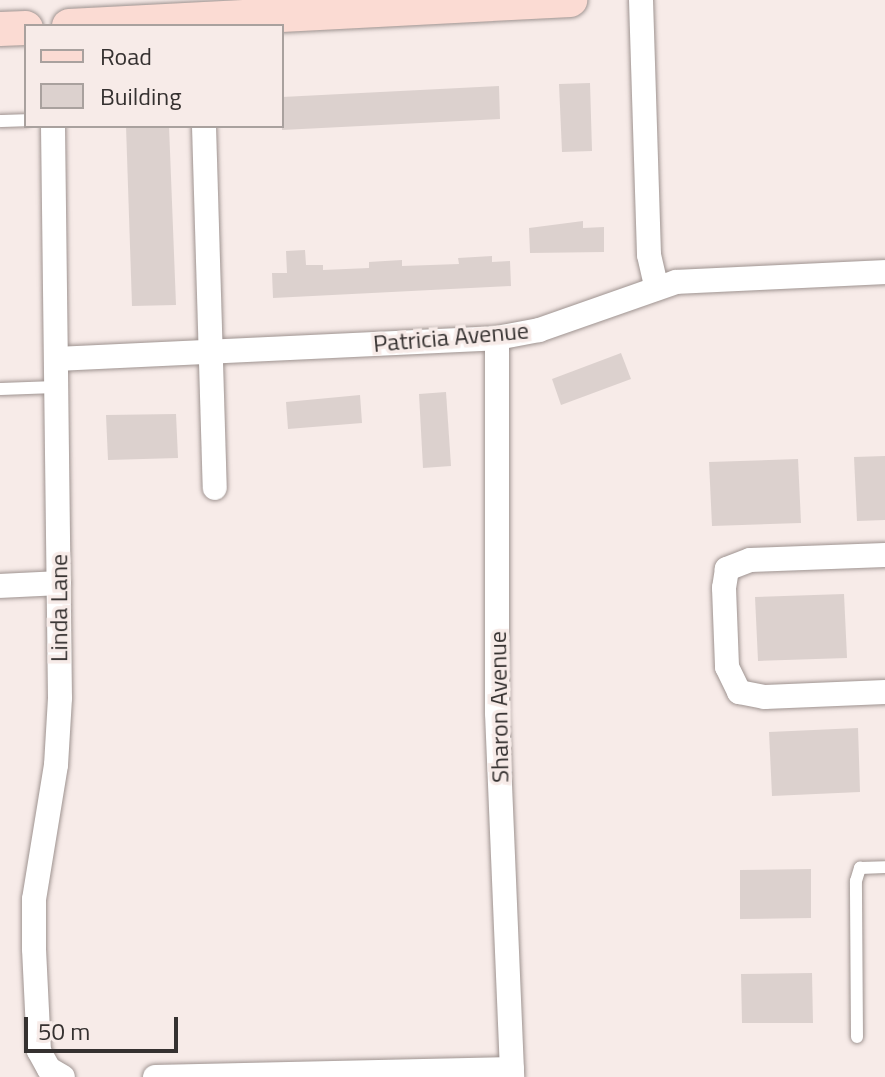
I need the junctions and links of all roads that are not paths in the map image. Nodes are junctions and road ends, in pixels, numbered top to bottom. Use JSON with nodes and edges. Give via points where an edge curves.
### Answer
{"nodes":[{"id":1,"x":570,"y":0,"type":"edge"},
{"id":2,"x":641,"y":0,"type":"edge"},
{"id":3,"x":200,"y":22,"type":"edge"},
{"id":4,"x":134,"y":24,"type":"edge"},
{"id":5,"x":24,"y":28,"type":"edge"},
{"id":6,"x":0,"y":29,"type":"edge"},
{"id":7,"x":24,"y":120,"type":"edge"},
{"id":8,"x":0,"y":121,"type":"edge"},
{"id":9,"x":53,"y":128,"type":"edge"},
{"id":10,"x":204,"y":128,"type":"edge"},
{"id":11,"x":885,"y":272,"type":"edge"},
{"id":12,"x":656,"y":285,"type":"junction"},
{"id":13,"x":497,"y":338,"type":"junction"},
{"id":14,"x":211,"y":354,"type":"junction"},
{"id":15,"x":56,"y":359,"type":"junction"},
{"id":16,"x":56,"y":387,"type":"junction"},
{"id":17,"x":0,"y":389,"type":"edge"},
{"id":18,"x":215,"y":488,"type":"dead end"},
{"id":19,"x":885,"y":555,"type":"edge"},
{"id":20,"x":59,"y":583,"type":"junction"},
{"id":21,"x":0,"y":586,"type":"edge"},
{"id":22,"x":885,"y":692,"type":"edge"},
{"id":23,"x":885,"y":867,"type":"edge"},
{"id":24,"x":857,"y":1037,"type":"dead end"},
{"id":25,"x":512,"y":1073,"type":"edge"},
{"id":26,"x":63,"y":1077,"type":"edge"},
{"id":27,"x":155,"y":1077,"type":"edge"}],
"edges":[{"from":1,"to":3,"type":"main road"},
{"from":2,"to":12,"type":"street","via":[[649,255]]},
{"from":3,"to":4,"type":"main road"},
{"from":5,"to":6,"type":"main road"},
{"from":7,"to":8,"type":"lane"},
{"from":9,"to":15,"type":"street","name":"Linda Lane"},
{"from":10,"to":14,"type":"street"},
{"from":11,"to":12,"type":"street","name":"Patricia Avenue"},
{"from":12,"to":13,"type":"street","name":"Patricia Avenue","via":[[539,330]]},
{"from":13,"to":14,"type":"street","name":"Patricia Avenue"},
{"from":13,"to":25,"type":"street","name":"Sharon Avenue","via":[[497,713]]},
{"from":14,"to":15,"type":"street","name":"Patricia Avenue"},
{"from":14,"to":18,"type":"street"},
{"from":15,"to":16,"type":"street","name":"Linda Lane"},
{"from":16,"to":17,"type":"lane"},
{"from":16,"to":20,"type":"street","name":"Linda Lane"},
{"from":19,"to":22,"type":"street","via":[[750,560],[727,569],[731,684],[749,696]]},
{"from":20,"to":21,"type":"street"},
{"from":20,"to":26,"type":"street","name":"Linda Lane","via":[[56,765],[41,846],[34,949],[39,1051],[49,1069]]},
{"from":23,"to":24,"type":"lane","via":[[860,868],[856,881]]},
{"from":25,"to":27,"type":"street"}]}
